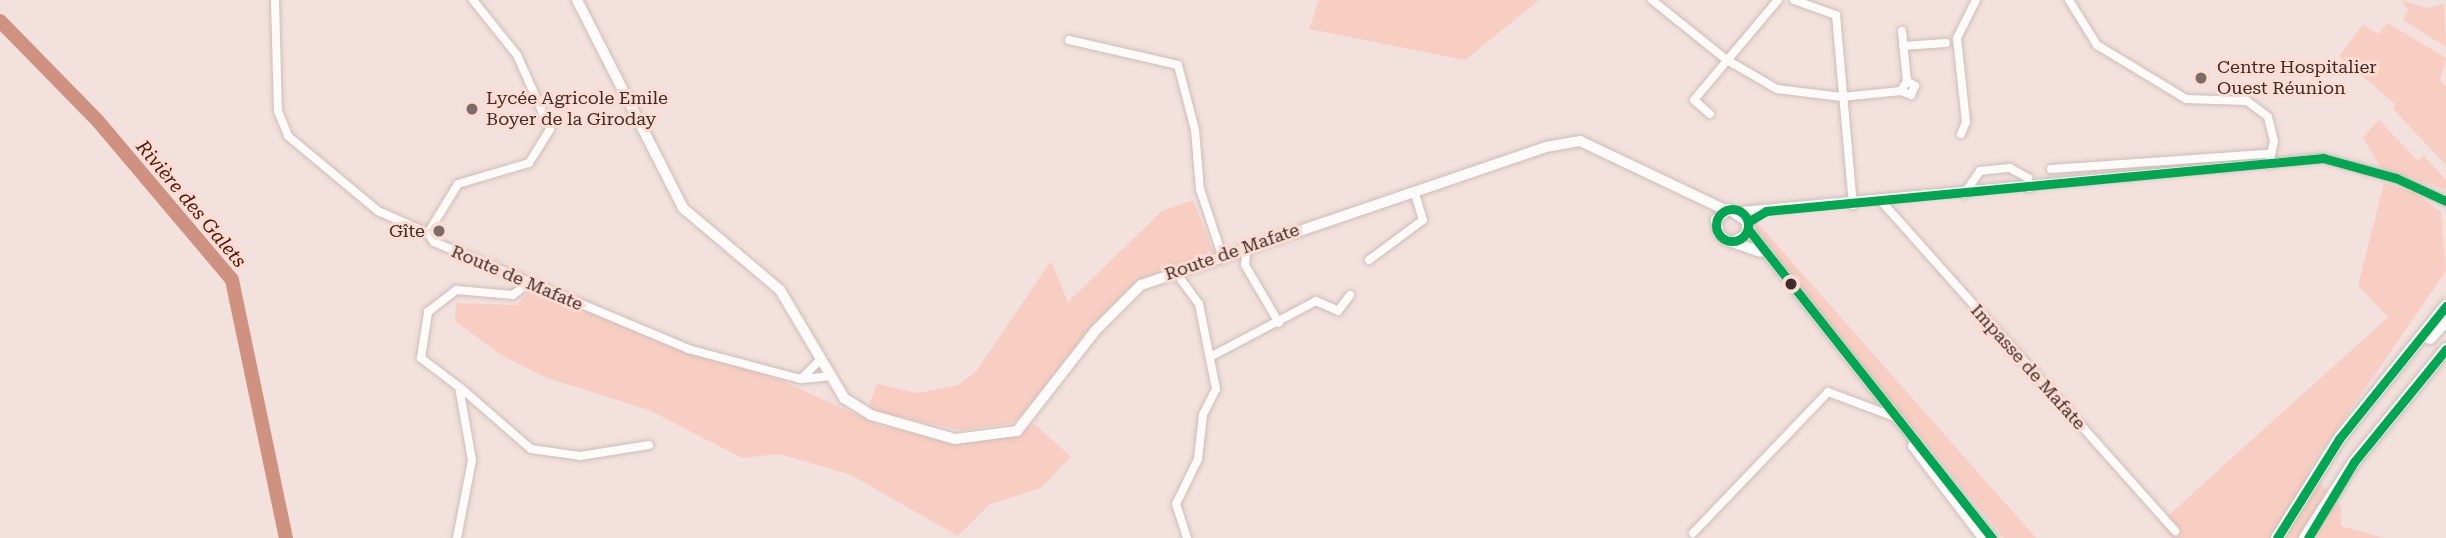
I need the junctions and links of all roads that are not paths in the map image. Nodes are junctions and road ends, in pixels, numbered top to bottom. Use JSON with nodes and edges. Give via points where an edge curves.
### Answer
{"nodes":[{"id":1,"x":275,"y":0,"type":"edge"},
{"id":2,"x":473,"y":0,"type":"edge"},
{"id":3,"x":577,"y":0,"type":"edge"},
{"id":4,"x":1652,"y":0,"type":"edge"},
{"id":5,"x":1778,"y":0,"type":"edge"},
{"id":6,"x":1794,"y":0,"type":"edge"},
{"id":7,"x":1976,"y":0,"type":"edge"},
{"id":8,"x":2069,"y":0,"type":"edge"},
{"id":9,"x":1902,"y":31,"type":"dead end"},
{"id":10,"x":1069,"y":40,"type":"dead end"},
{"id":11,"x":1946,"y":43,"type":"dead end"},
{"id":12,"x":1903,"y":46,"type":"junction"},
{"id":13,"x":1727,"y":60,"type":"junction"},
{"id":14,"x":1842,"y":97,"type":"junction"},
{"id":15,"x":1710,"y":114,"type":"dead end"},
{"id":16,"x":1961,"y":134,"type":"dead end"},
{"id":17,"x":2268,"y":159,"type":"junction"},
{"id":18,"x":2213,"y":164,"type":"junction"},
{"id":19,"x":2051,"y":169,"type":"dead end"},
{"id":20,"x":2029,"y":188,"type":"junction"},
{"id":21,"x":1414,"y":191,"type":"junction"},
{"id":22,"x":1964,"y":194,"type":"junction"},
{"id":23,"x":2446,"y":201,"type":"edge"},
{"id":24,"x":1700,"y":202,"type":"junction"},
{"id":25,"x":1882,"y":202,"type":"junction"},
{"id":26,"x":1853,"y":205,"type":"junction"},
{"id":27,"x":1725,"y":210,"type":"junction"},
{"id":28,"x":1741,"y":211,"type":"junction"},
{"id":29,"x":1766,"y":211,"type":"junction"},
{"id":30,"x":1716,"y":225,"type":"junction"},
{"id":31,"x":1748,"y":226,"type":"junction"},
{"id":32,"x":428,"y":233,"type":"junction"},
{"id":33,"x":1735,"y":241,"type":"junction"},
{"id":34,"x":1247,"y":246,"type":"junction"},
{"id":35,"x":1761,"y":253,"type":"junction"},
{"id":36,"x":1222,"y":255,"type":"junction"},
{"id":37,"x":1369,"y":260,"type":"dead end"},
{"id":38,"x":1174,"y":270,"type":"junction"},
{"id":39,"x":530,"y":282,"type":"junction"},
{"id":40,"x":1350,"y":295,"type":"dead end"},
{"id":41,"x":2446,"y":306,"type":"edge"},
{"id":42,"x":2446,"y":312,"type":"edge"},
{"id":43,"x":2446,"y":320,"type":"edge"},
{"id":44,"x":1279,"y":323,"type":"junction"},
{"id":45,"x":2446,"y":349,"type":"edge"},
{"id":46,"x":2409,"y":350,"type":"junction"},
{"id":47,"x":1210,"y":357,"type":"junction"},
{"id":48,"x":818,"y":362,"type":"junction"},
{"id":49,"x":827,"y":377,"type":"junction"},
{"id":50,"x":801,"y":379,"type":"junction"},
{"id":51,"x":460,"y":387,"type":"junction"},
{"id":52,"x":1897,"y":420,"type":"junction"},
{"id":53,"x":649,"y":445,"type":"dead end"},
{"id":54,"x":2175,"y":531,"type":"dead end"},
{"id":55,"x":1693,"y":533,"type":"dead end"},
{"id":56,"x":457,"y":538,"type":"edge"},
{"id":57,"x":1187,"y":538,"type":"edge"},
{"id":58,"x":1983,"y":538,"type":"edge"},
{"id":59,"x":1992,"y":538,"type":"edge"},
{"id":60,"x":2277,"y":538,"type":"edge"},
{"id":61,"x":2285,"y":538,"type":"edge"},
{"id":62,"x":2306,"y":538,"type":"edge"}],
"edges":[{"from":1,"to":32,"type":"street","name":"Route de Mafate","via":[[278,111],[288,136],[370,205]]},
{"from":2,"to":32,"type":"street","via":[[517,55],[550,129],[529,163],[458,184]]},
{"from":3,"to":48,"type":"main road","name":"Route de Mafate","via":[[682,208],[780,290]]},
{"from":4,"to":13,"type":"street"},
{"from":5,"to":13,"type":"street"},
{"from":6,"to":14,"type":"street","via":[[1834,10]]},
{"from":7,"to":16,"type":"street","via":[[1957,38],[1966,122]]},
{"from":8,"to":17,"type":"street","via":[[2097,44],[2186,99],[2247,101],[2268,117],[2274,141]]},
{"from":9,"to":12,"type":"street"},
{"from":10,"to":36,"type":"street","via":[[1171,58],[1178,65],[1195,130],[1200,190]]},
{"from":11,"to":12,"type":"street"},
{"from":12,"to":14,"type":"street","via":[[1907,81],[1901,90]]},
{"from":13,"to":14,"type":"street","via":[[1777,89]]},
{"from":13,"to":15,"type":"street","via":[[1694,100]]},
{"from":14,"to":26,"type":"street"},
{"from":17,"to":18,"type":"street"},
{"from":17,"to":23,"type":"street","via":[[2337,159]]},
{"from":18,"to":19,"type":"street"},
{"from":18,"to":20,"type":"street"},
{"from":20,"to":22,"type":"street"},
{"from":20,"to":22,"type":"street","via":[[2028,178],[2010,168],[1980,171]]},
{"from":21,"to":24,"type":"main road","name":"Route de Mafate","via":[[1580,141],[1660,176]]},
{"from":21,"to":34,"type":"main road","name":"Route de Mafate"},
{"from":21,"to":37,"type":"street","via":[[1423,220]]},
{"from":22,"to":25,"type":"street"},
{"from":24,"to":27,"type":"main road","name":"Route de Mafate"},
{"from":24,"to":30,"type":"main road","name":"Route de Mafate"},
{"from":25,"to":26,"type":"street"},
{"from":25,"to":54,"type":"street","name":"Impasse de Mafate"},
{"from":26,"to":29,"type":"street"},
{"from":27,"to":28,"type":"main road"},
{"from":27,"to":30,"type":"main road"},
{"from":28,"to":29,"type":"street"},
{"from":28,"to":31,"type":"main road"},
{"from":29,"to":31,"type":"street"},
{"from":30,"to":33,"type":"main road","via":[[1722,237]]},
{"from":31,"to":33,"type":"main road"},
{"from":31,"to":35,"type":"main road"},
{"from":32,"to":39,"type":"street","name":"Route de Mafate","via":[[434,242]]},
{"from":33,"to":35,"type":"main road"},
{"from":34,"to":36,"type":"main road","name":"Route de Mafate"},
{"from":34,"to":44,"type":"street","via":[[1245,265]]},
{"from":35,"to":52,"type":"main road"},
{"from":36,"to":38,"type":"main road","name":"Route de Mafate"},
{"from":38,"to":47,"type":"street","via":[[1199,304]]},
{"from":38,"to":49,"type":"main road","name":"Route de Mafate","via":[[1124,299],[1031,416],[1006,437],[955,439],[897,424],[853,405]]},
{"from":39,"to":50,"type":"street","name":"Route de Mafate","via":[[688,349]]},
{"from":39,"to":51,"type":"street","via":[[513,295],[456,290],[431,307],[421,358]]},
{"from":40,"to":44,"type":"street","via":[[1338,311],[1316,301]]},
{"from":41,"to":46,"type":"highway"},
{"from":42,"to":46,"type":"highway"},
{"from":43,"to":61,"type":"highway","via":[[2356,429]]},
{"from":44,"to":47,"type":"street"},
{"from":45,"to":62,"type":"highway"},
{"from":46,"to":60,"type":"highway","via":[[2339,439]]},
{"from":47,"to":57,"type":"street","via":[[1216,391],[1203,415],[1198,459],[1176,504]]},
{"from":48,"to":49,"type":"main road","name":"Route de Mafate"},
{"from":48,"to":50,"type":"street"},
{"from":49,"to":50,"type":"street","name":"Route de Mafate"},
{"from":51,"to":53,"type":"street","via":[[520,441],[544,453],[580,456]]},
{"from":51,"to":56,"type":"street","via":[[472,460]]},
{"from":52,"to":55,"type":"street","via":[[1834,392],[1819,397]]},
{"from":52,"to":58,"type":"main road"},
{"from":52,"to":59,"type":"main road"}]}
